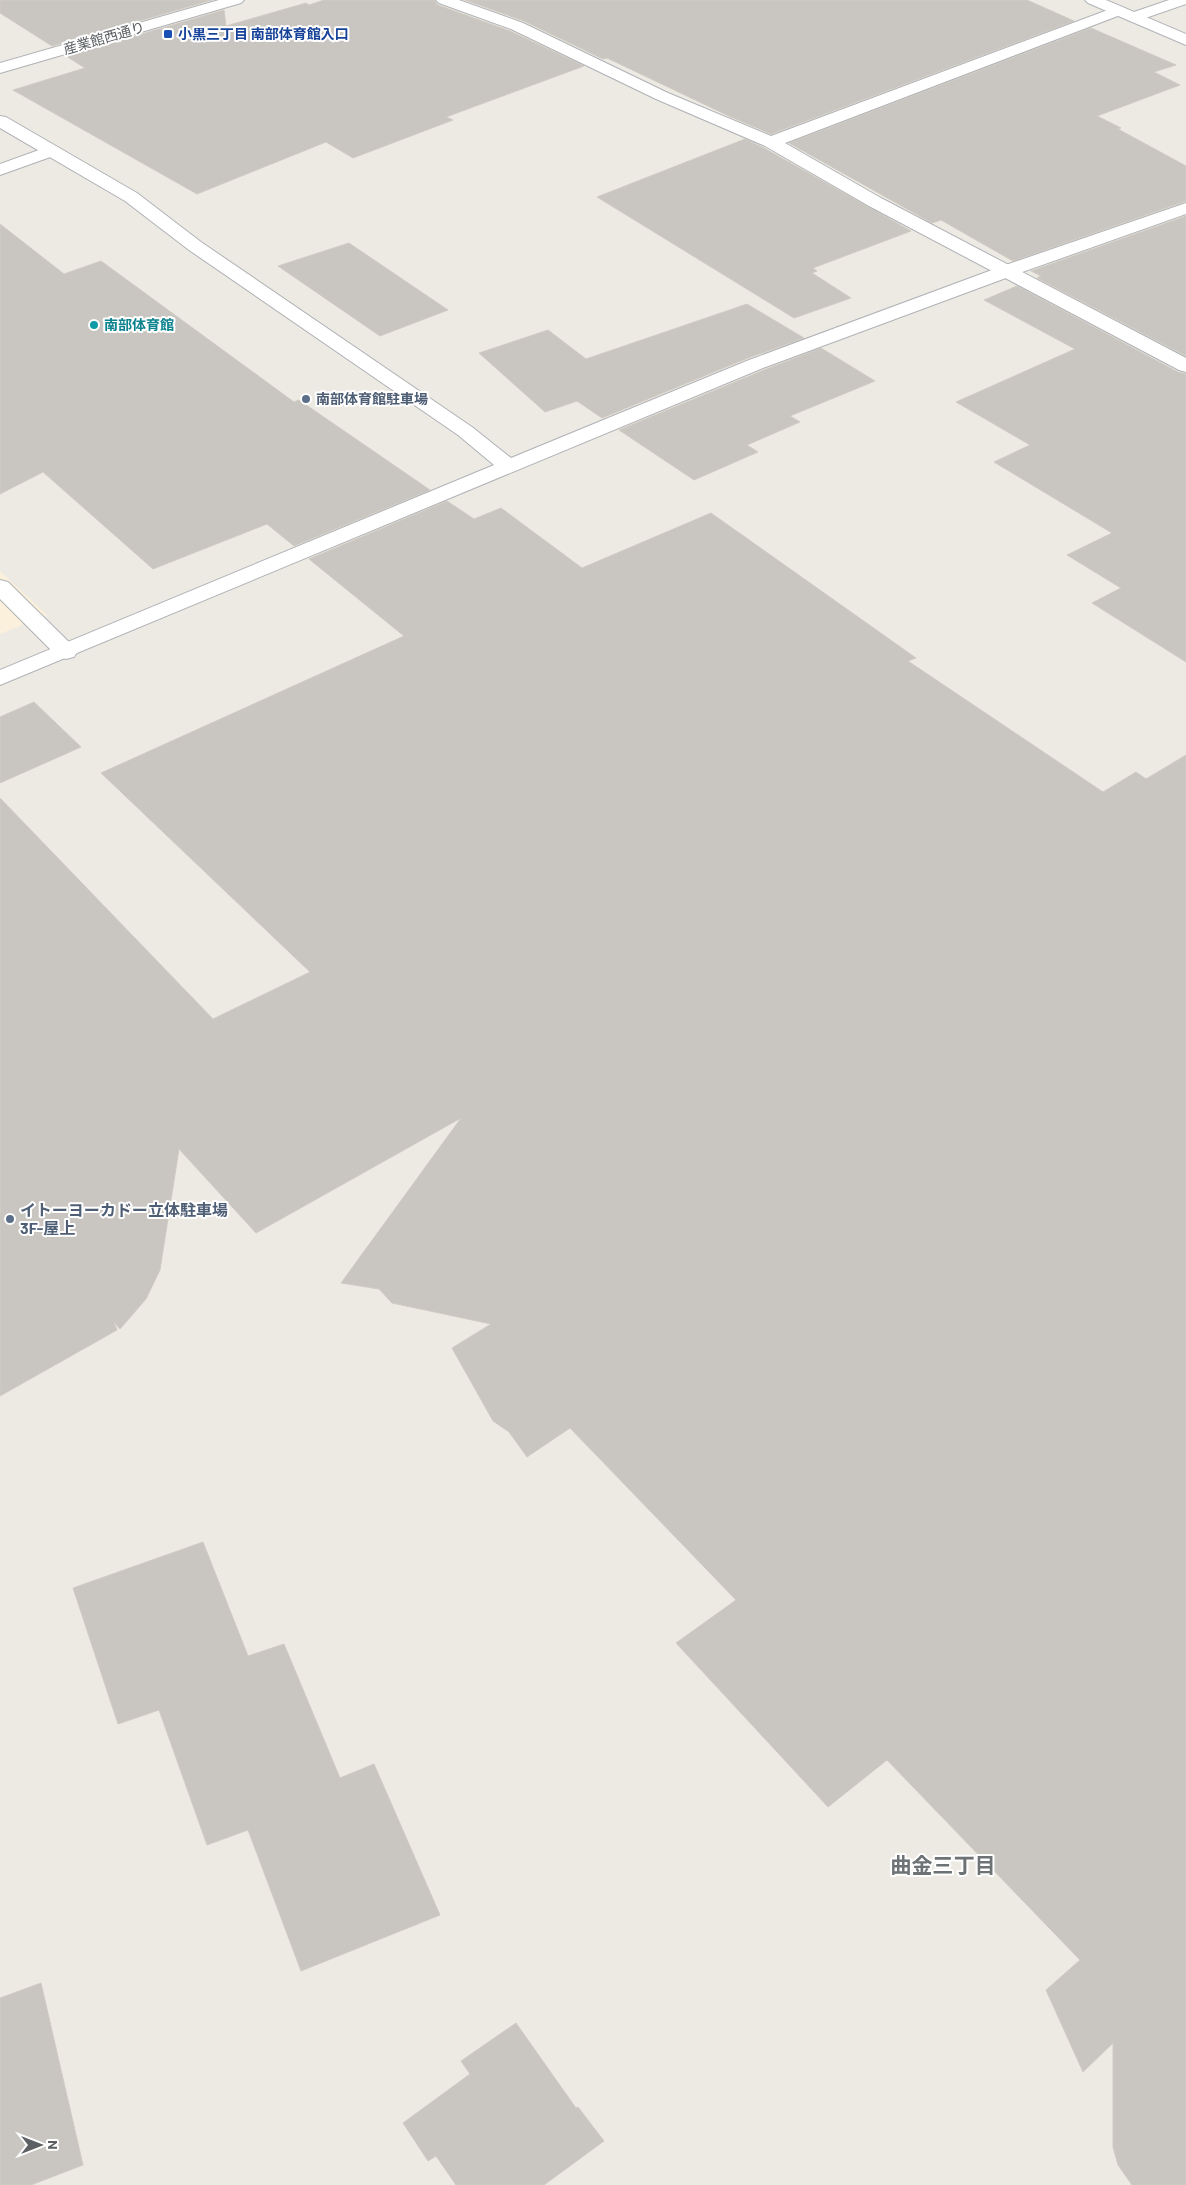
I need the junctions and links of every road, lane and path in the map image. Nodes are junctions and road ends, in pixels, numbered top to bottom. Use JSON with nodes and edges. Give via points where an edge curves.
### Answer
{"nodes":[{"id":1,"x":236,"y":0,"type":"edge"},
{"id":2,"x":444,"y":0,"type":"edge"},
{"id":3,"x":1093,"y":0,"type":"edge"},
{"id":4,"x":1184,"y":0,"type":"edge"},
{"id":5,"x":1118,"y":11,"type":"junction"},
{"id":6,"x":1134,"y":18,"type":"junction"},
{"id":7,"x":1186,"y":40,"type":"edge"},
{"id":8,"x":0,"y":68,"type":"edge"},
{"id":9,"x":0,"y":121,"type":"edge"},
{"id":10,"x":771,"y":142,"type":"junction"},
{"id":11,"x":50,"y":151,"type":"junction"},
{"id":12,"x":0,"y":170,"type":"edge"},
{"id":13,"x":1186,"y":208,"type":"edge"},
{"id":14,"x":1007,"y":271,"type":"junction"},
{"id":15,"x":1186,"y":366,"type":"edge"},
{"id":16,"x":509,"y":467,"type":"junction"},
{"id":17,"x":0,"y":587,"type":"edge"},
{"id":18,"x":66,"y":652,"type":"junction"},
{"id":19,"x":0,"y":678,"type":"edge"}],
"edges":[{"from":1,"to":8,"type":"street","name":"産業館西通り"},
{"from":2,"to":10,"type":"street","via":[[517,26],[662,96]]},
{"from":3,"to":5,"type":"street"},
{"from":4,"to":6,"type":"street"},
{"from":5,"to":6,"type":"street"},
{"from":5,"to":10,"type":"street"},
{"from":6,"to":7,"type":"street"},
{"from":9,"to":11,"type":"street"},
{"from":10,"to":14,"type":"street","via":[[875,202]]},
{"from":11,"to":12,"type":"street"},
{"from":11,"to":16,"type":"street","via":[[130,197],[195,246],[465,431]]},
{"from":13,"to":14,"type":"street"},
{"from":14,"to":15,"type":"street"},
{"from":14,"to":16,"type":"street","via":[[756,364]]},
{"from":16,"to":18,"type":"street"},
{"from":17,"to":18,"type":"street"},
{"from":18,"to":19,"type":"street"}]}
